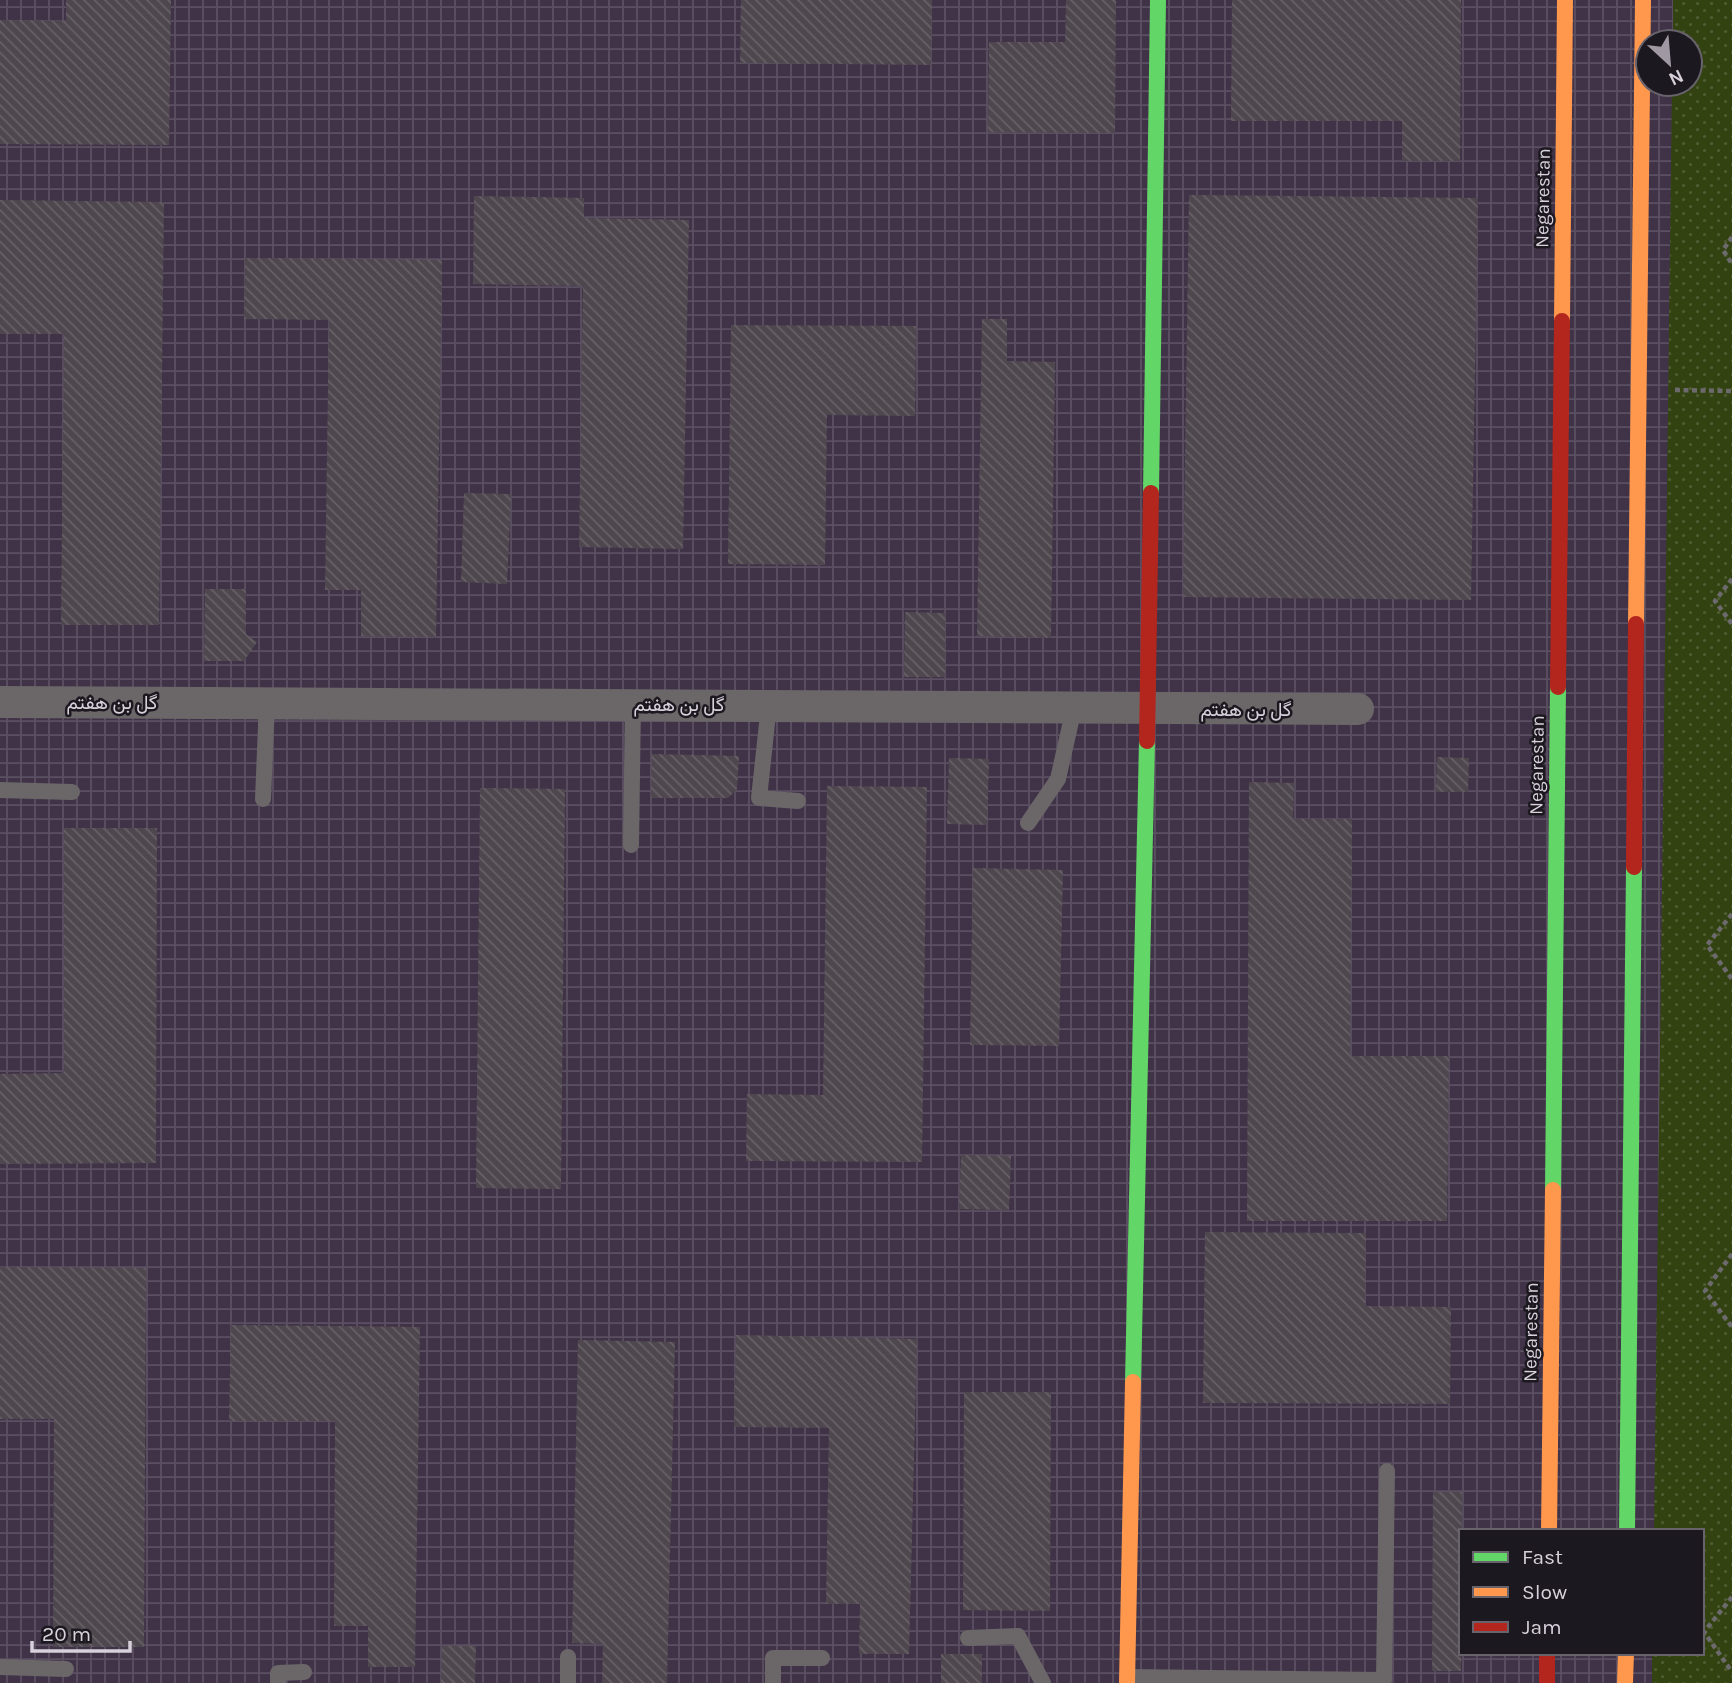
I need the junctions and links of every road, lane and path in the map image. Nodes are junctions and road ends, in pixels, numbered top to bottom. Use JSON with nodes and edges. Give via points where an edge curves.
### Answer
{"nodes":[{"id":1,"x":1158,"y":0,"type":"edge"},
{"id":2,"x":1565,"y":0,"type":"edge"},
{"id":3,"x":1643,"y":0,"type":"edge"},
{"id":4,"x":1732,"y":237,"type":"edge"},
{"id":5,"x":1732,"y":264,"type":"edge"},
{"id":6,"x":1639,"y":389,"type":"junction"},
{"id":7,"x":1732,"y":391,"type":"edge"},
{"id":8,"x":1732,"y":579,"type":"edge"},
{"id":9,"x":1732,"y":624,"type":"edge"},
{"id":10,"x":0,"y":702,"type":"edge"},
{"id":11,"x":267,"y":702,"type":"junction"},
{"id":12,"x":633,"y":704,"type":"junction"},
{"id":13,"x":769,"y":705,"type":"junction"},
{"id":14,"x":1074,"y":708,"type":"junction"},
{"id":15,"x":1148,"y":709,"type":"junction"},
{"id":16,"x":1358,"y":709,"type":"dead end"},
{"id":17,"x":0,"y":790,"type":"edge"},
{"id":18,"x":72,"y":792,"type":"dead end"},
{"id":19,"x":263,"y":799,"type":"dead end"},
{"id":20,"x":799,"y":801,"type":"dead end"},
{"id":21,"x":1028,"y":823,"type":"dead end"},
{"id":22,"x":631,"y":845,"type":"dead end"},
{"id":23,"x":1732,"y":914,"type":"edge"},
{"id":24,"x":1732,"y":979,"type":"edge"},
{"id":25,"x":1732,"y":1254,"type":"edge"},
{"id":26,"x":1732,"y":1327,"type":"edge"},
{"id":27,"x":1387,"y":1471,"type":"dead end"},
{"id":28,"x":1549,"y":1529,"type":"edge"},
{"id":29,"x":1627,"y":1529,"type":"edge"},
{"id":30,"x":1732,"y":1597,"type":"edge"},
{"id":31,"x":968,"y":1638,"type":"dead end"},
{"id":32,"x":1547,"y":1655,"type":"edge"},
{"id":33,"x":1626,"y":1655,"type":"edge"},
{"id":34,"x":568,"y":1657,"type":"dead end"},
{"id":35,"x":822,"y":1658,"type":"dead end"},
{"id":36,"x":0,"y":1667,"type":"edge"},
{"id":37,"x":66,"y":1669,"type":"dead end"},
{"id":38,"x":304,"y":1672,"type":"dead end"},
{"id":39,"x":1732,"y":1672,"type":"edge"},
{"id":40,"x":1127,"y":1680,"type":"edge"},
{"id":41,"x":1280,"y":1681,"type":"edge"},
{"id":42,"x":278,"y":1683,"type":"edge"},
{"id":43,"x":568,"y":1683,"type":"edge"},
{"id":44,"x":773,"y":1683,"type":"edge"},
{"id":45,"x":1043,"y":1683,"type":"edge"},
{"id":46,"x":1547,"y":1683,"type":"edge"},
{"id":47,"x":1625,"y":1683,"type":"edge"}],
"edges":[{"from":1,"to":15,"type":"street"},
{"from":2,"to":28,"type":"street","name":"Negarestan"},
{"from":3,"to":6,"type":"street"},
{"from":4,"to":5,"type":"path","via":[[1723,250]]},
{"from":6,"to":7,"type":"path"},
{"from":6,"to":29,"type":"street"},
{"from":8,"to":9,"type":"path","via":[[1715,601]]},
{"from":10,"to":11,"type":"street","name":"گل بن هفتم"},
{"from":11,"to":12,"type":"street","name":"گل بن هفتم"},
{"from":11,"to":19,"type":"lane"},
{"from":12,"to":13,"type":"street","name":"گل بن هفتم"},
{"from":12,"to":22,"type":"lane"},
{"from":13,"to":14,"type":"street","name":"گل بن هفتم"},
{"from":13,"to":20,"type":"lane","via":[[759,798]]},
{"from":14,"to":15,"type":"street","name":"گل بن هفتم"},
{"from":14,"to":21,"type":"lane","via":[[1058,779]]},
{"from":15,"to":16,"type":"street","name":"گل بن هفتم"},
{"from":15,"to":40,"type":"street"},
{"from":17,"to":18,"type":"lane"},
{"from":23,"to":24,"type":"path","via":[[1707,945]]},
{"from":25,"to":26,"type":"path","via":[[1705,1291]]},
{"from":27,"to":41,"type":"lane","via":[[1384,1680]]},
{"from":30,"to":39,"type":"path","via":[[1704,1632]]},
{"from":31,"to":45,"type":"lane","via":[[1018,1636]]},
{"from":32,"to":46,"type":"street"},
{"from":33,"to":47,"type":"street"},
{"from":34,"to":43,"type":"lane"},
{"from":35,"to":44,"type":"lane","via":[[773,1658]]},
{"from":36,"to":37,"type":"lane"},
{"from":38,"to":42,"type":"lane","via":[[278,1673]]},
{"from":40,"to":41,"type":"lane"}]}
